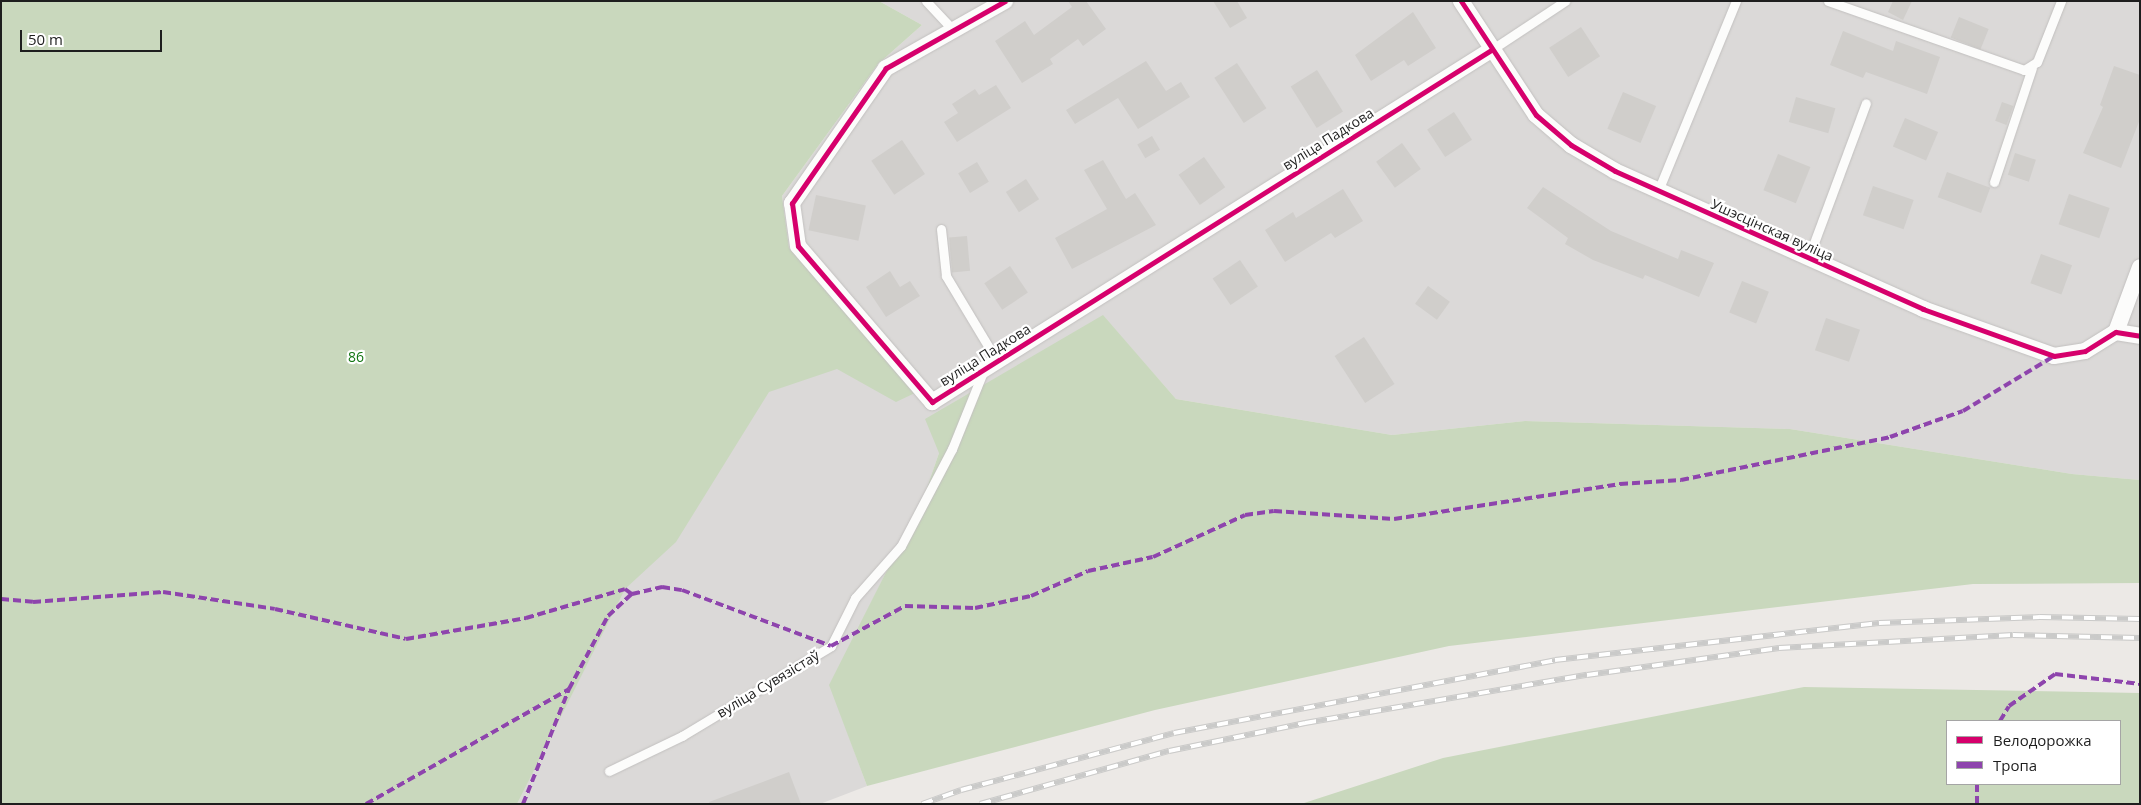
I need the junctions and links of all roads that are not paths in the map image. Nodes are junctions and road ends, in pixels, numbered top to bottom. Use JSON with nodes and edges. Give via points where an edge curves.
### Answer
{"nodes":[{"id":1,"x":926,"y":1,"type":"edge"},
{"id":2,"x":1005,"y":1,"type":"edge"},
{"id":3,"x":1461,"y":1,"type":"edge"},
{"id":4,"x":1565,"y":1,"type":"edge"},
{"id":5,"x":1736,"y":1,"type":"edge"},
{"id":6,"x":1828,"y":1,"type":"edge"},
{"id":7,"x":2060,"y":1,"type":"edge"},
{"id":8,"x":955,"y":32,"type":"junction"},
{"id":9,"x":1491,"y":50,"type":"junction"},
{"id":10,"x":2032,"y":68,"type":"junction"},
{"id":11,"x":1866,"y":103,"type":"dead end"},
{"id":12,"x":1994,"y":182,"type":"dead end"},
{"id":13,"x":1658,"y":191,"type":"junction"},
{"id":14,"x":941,"y":229,"type":"dead end"},
{"id":15,"x":1808,"y":259,"type":"junction"},
{"id":16,"x":2140,"y":267,"type":"edge"},
{"id":17,"x":2116,"y":332,"type":"junction"},
{"id":18,"x":2140,"y":336,"type":"edge"},
{"id":19,"x":990,"y":366,"type":"junction"},
{"id":20,"x":609,"y":771,"type":"dead end"}],
"edges":[{"from":1,"to":8,"type":"lane"},
{"from":2,"to":8,"type":"street","name":"вуліца Падкова"},
{"from":3,"to":9,"type":"street","name":"Ушэсцінская вуліца"},
{"from":4,"to":9,"type":"lane"},
{"from":5,"to":13,"type":"lane"},
{"from":6,"to":10,"type":"lane","via":[[1990,60]]},
{"from":7,"to":10,"type":"lane"},
{"from":8,"to":19,"type":"street","name":"вуліца Падкова","via":[[886,68],[792,203],[798,246],[932,402]]},
{"from":9,"to":13,"type":"street","name":"Ушэсцінская вуліца","via":[[1536,115],[1552,132],[1615,171]]},
{"from":9,"to":19,"type":"street","name":"вуліца Падкова"},
{"from":10,"to":12,"type":"lane"},
{"from":11,"to":15,"type":"lane"},
{"from":13,"to":15,"type":"street","name":"Ушэсцінская вуліца"},
{"from":14,"to":19,"type":"lane","via":[[946,276]]},
{"from":15,"to":17,"type":"street","name":"Ушэсцінская вуліца","via":[[1923,309],[2054,356],[2085,351]]},
{"from":16,"to":17,"type":"street"},
{"from":17,"to":18,"type":"street"},
{"from":19,"to":20,"type":"lane","name":"вуліца Сувязістаў","via":[[952,449],[901,546],[855,598],[831,646],[682,736]]}]}
